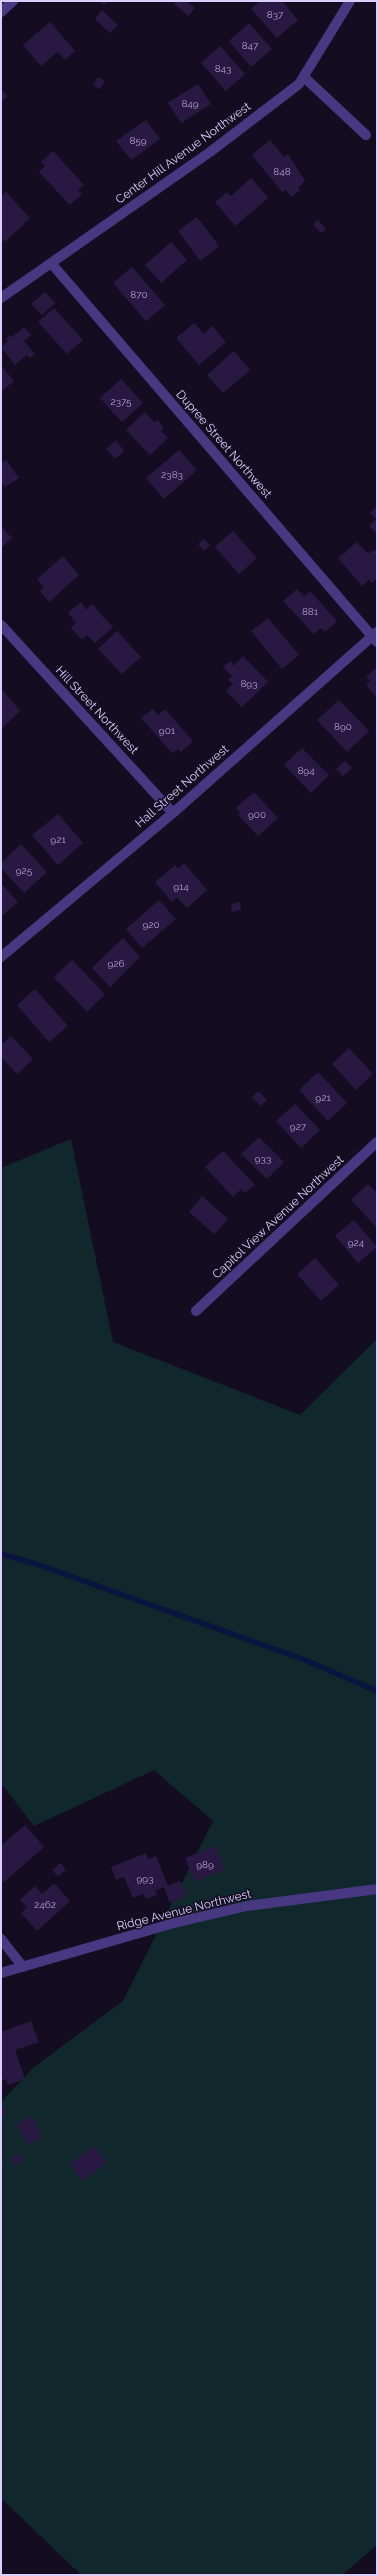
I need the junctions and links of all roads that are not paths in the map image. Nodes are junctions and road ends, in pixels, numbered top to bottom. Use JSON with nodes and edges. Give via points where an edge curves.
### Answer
{"nodes":[{"id":1,"x":13,"y":1,"type":"edge"},
{"id":2,"x":350,"y":1,"type":"edge"},
{"id":3,"x":1,"y":12,"type":"edge"},
{"id":4,"x":304,"y":77,"type":"junction"},
{"id":5,"x":366,"y":135,"type":"dead end"},
{"id":6,"x":51,"y":263,"type":"junction"},
{"id":7,"x":1,"y":298,"type":"edge"},
{"id":8,"x":1,"y":626,"type":"edge"},
{"id":9,"x":375,"y":637,"type":"edge"},
{"id":10,"x":173,"y":813,"type":"junction"},
{"id":11,"x":1,"y":956,"type":"edge"},
{"id":12,"x":377,"y":1142,"type":"edge"},
{"id":13,"x":196,"y":1311,"type":"dead end"},
{"id":14,"x":377,"y":1889,"type":"edge"},
{"id":15,"x":1,"y":1940,"type":"edge"},
{"id":16,"x":23,"y":1967,"type":"junction"},
{"id":17,"x":1,"y":1973,"type":"edge"}],
"edges":[{"from":1,"to":3,"type":"street"},
{"from":2,"to":4,"type":"street","name":"Center Hill Avenue Northwest"},
{"from":4,"to":5,"type":"street"},
{"from":4,"to":6,"type":"street","name":"Center Hill Avenue Northwest","via":[[299,84],[210,152]]},
{"from":6,"to":7,"type":"street","name":"Center Hill Avenue Northwest"},
{"from":6,"to":9,"type":"street","name":"Dupree Street Northwest"},
{"from":8,"to":10,"type":"street","name":"Hill Street Northwest"},
{"from":9,"to":10,"type":"street","name":"Hall Street Northwest"},
{"from":10,"to":11,"type":"street","name":"Hall Street Northwest"},
{"from":12,"to":13,"type":"street","name":"Capitol View Avenue Northwest"},
{"from":14,"to":16,"type":"street","name":"Ridge Avenue Northwest","via":[[247,1906],[174,1923]]},
{"from":15,"to":16,"type":"street"},
{"from":16,"to":17,"type":"street","name":"Ridge Avenue Northwest"}]}
